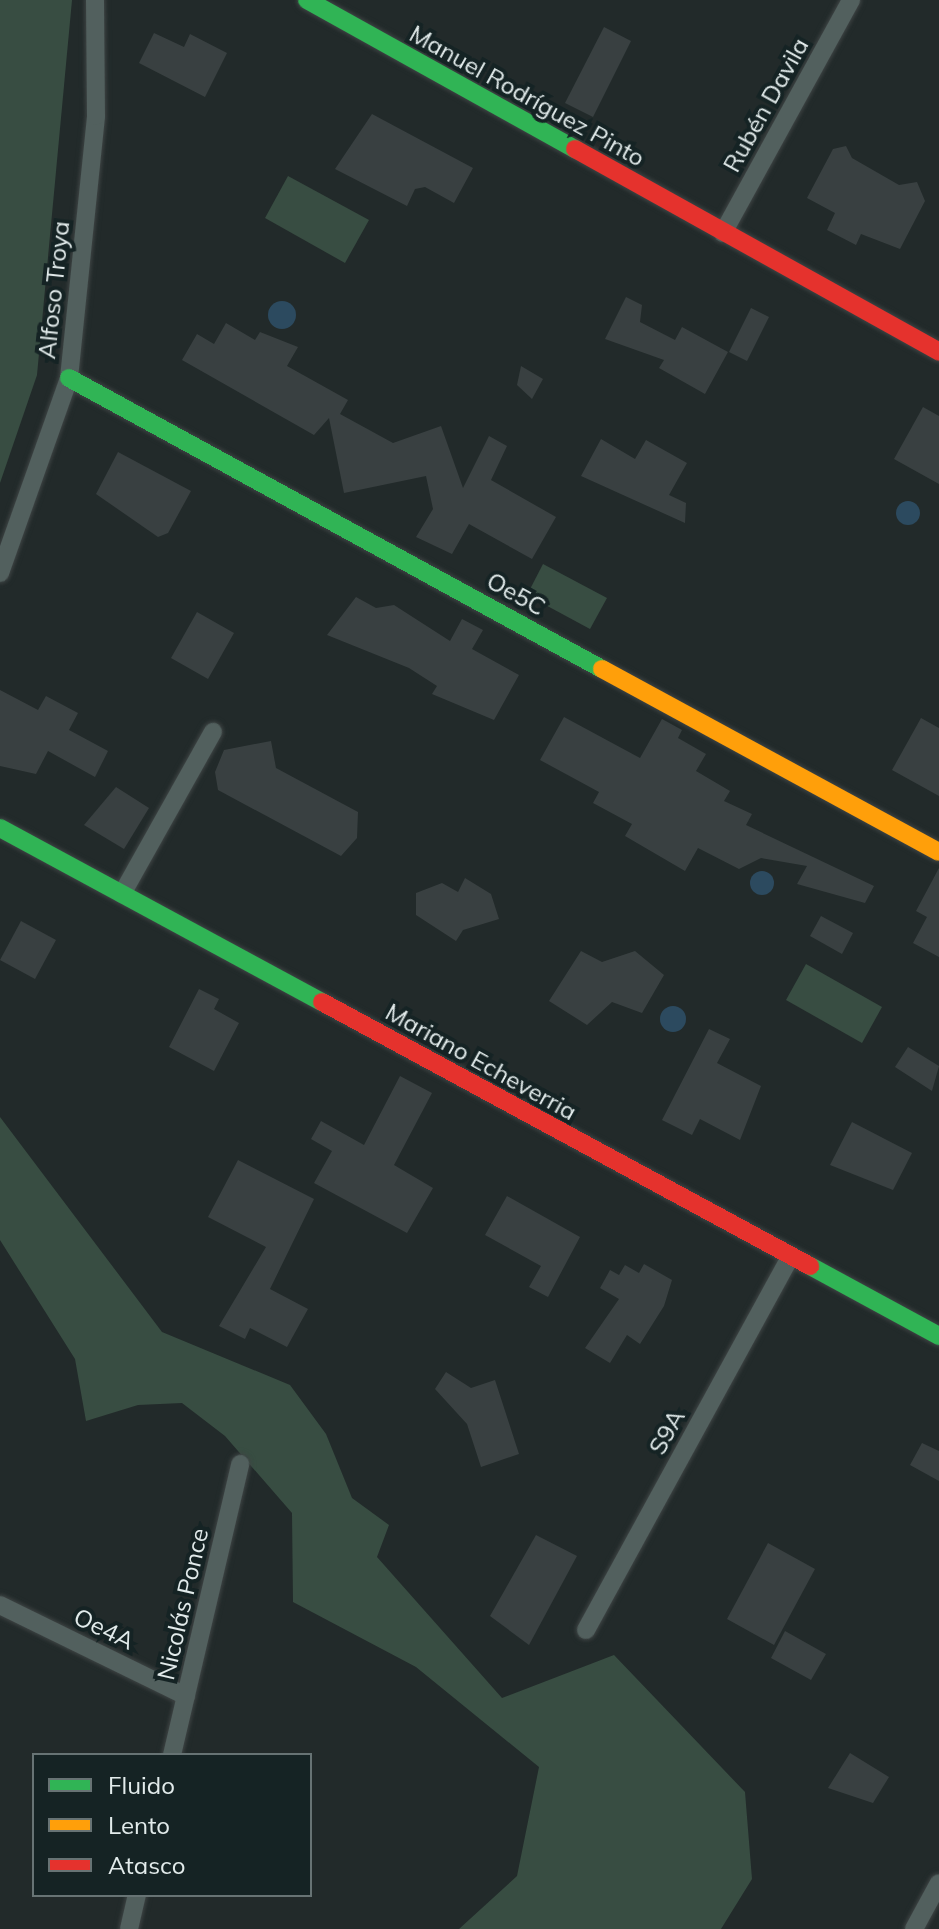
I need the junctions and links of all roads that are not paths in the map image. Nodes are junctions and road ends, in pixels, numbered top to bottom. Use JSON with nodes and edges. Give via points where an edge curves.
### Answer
{"nodes":[{"id":1,"x":95,"y":0,"type":"edge"},
{"id":2,"x":307,"y":0,"type":"edge"},
{"id":3,"x":851,"y":0,"type":"edge"},
{"id":4,"x":723,"y":233,"type":"junction"},
{"id":5,"x":939,"y":352,"type":"edge"},
{"id":6,"x":69,"y":378,"type":"junction"},
{"id":7,"x":0,"y":573,"type":"edge"},
{"id":8,"x":213,"y":732,"type":"dead end"},
{"id":9,"x":0,"y":828,"type":"edge"},
{"id":10,"x":939,"y":852,"type":"edge"},
{"id":11,"x":122,"y":894,"type":"junction"},
{"id":12,"x":790,"y":1257,"type":"junction"},
{"id":13,"x":939,"y":1336,"type":"edge"},
{"id":14,"x":240,"y":1464,"type":"dead end"},
{"id":15,"x":0,"y":1605,"type":"edge"},
{"id":16,"x":586,"y":1630,"type":"dead end"},
{"id":17,"x":186,"y":1696,"type":"junction"},
{"id":18,"x":172,"y":1753,"type":"edge"},
{"id":19,"x":939,"y":1883,"type":"edge"},
{"id":20,"x":137,"y":1897,"type":"edge"},
{"id":21,"x":129,"y":1929,"type":"edge"},
{"id":22,"x":914,"y":1929,"type":"edge"}],
"edges":[{"from":1,"to":6,"type":"street","name":"Alfoso Troya","via":[[96,116]]},
{"from":2,"to":4,"type":"street","name":"Manuel Rodríguez Pinto"},
{"from":3,"to":4,"type":"street","name":"Rubén Davila"},
{"from":4,"to":5,"type":"street","name":"Manuel Rodríguez Pinto"},
{"from":6,"to":7,"type":"street","name":"Alfoso Troya"},
{"from":6,"to":10,"type":"street","name":"Oe5C"},
{"from":8,"to":11,"type":"street"},
{"from":9,"to":11,"type":"street","name":"Mariano Echeverria"},
{"from":11,"to":12,"type":"street","name":"Mariano Echeverria"},
{"from":12,"to":13,"type":"street","name":"Mariano Echeverria"},
{"from":12,"to":16,"type":"street","name":"S9A"},
{"from":14,"to":17,"type":"street","name":"Nicolás Ponce"},
{"from":15,"to":17,"type":"street","name":"Oe4A"},
{"from":17,"to":18,"type":"street","name":"Nicolás Ponce"},
{"from":19,"to":22,"type":"street"},
{"from":20,"to":21,"type":"street"}]}
